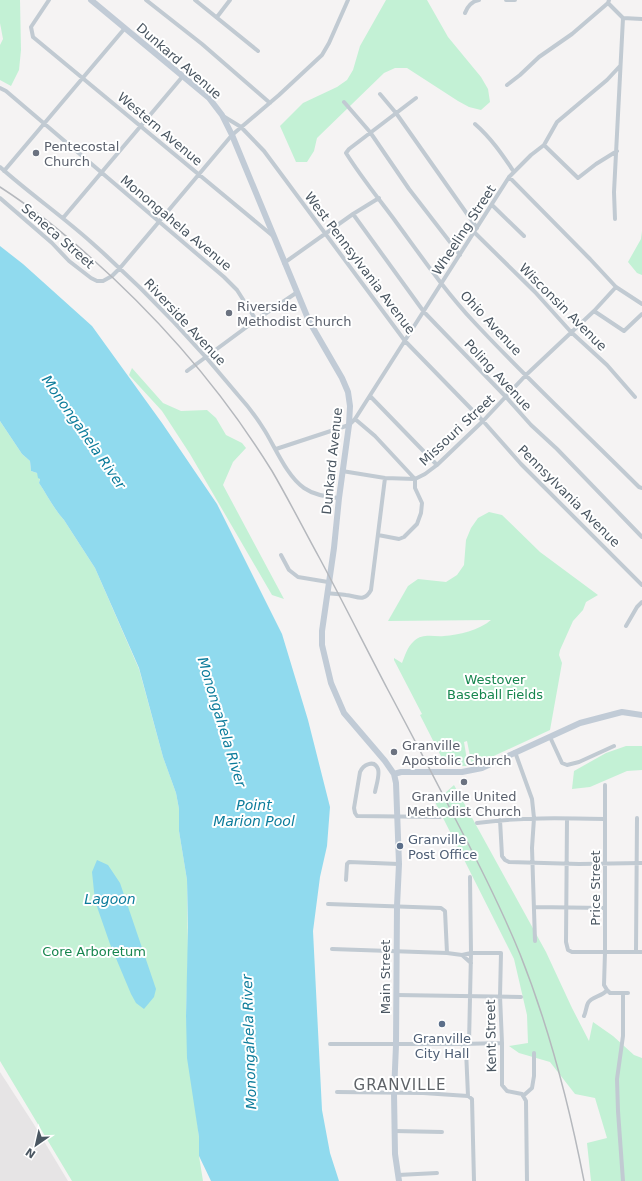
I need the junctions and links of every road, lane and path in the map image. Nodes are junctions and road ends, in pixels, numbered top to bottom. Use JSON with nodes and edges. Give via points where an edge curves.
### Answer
{"nodes":[{"id":1,"x":49,"y":0,"type":"edge"},
{"id":2,"x":91,"y":0,"type":"edge"},
{"id":3,"x":146,"y":0,"type":"edge"},
{"id":4,"x":195,"y":0,"type":"edge"},
{"id":5,"x":230,"y":0,"type":"edge"},
{"id":6,"x":348,"y":0,"type":"edge"},
{"id":7,"x":478,"y":0,"type":"edge"},
{"id":8,"x":506,"y":0,"type":"edge"},
{"id":9,"x":515,"y":0,"type":"edge"},
{"id":10,"x":608,"y":2,"type":"edge"},
{"id":11,"x":465,"y":13,"type":"dead end"},
{"id":12,"x":217,"y":17,"type":"junction"},
{"id":13,"x":622,"y":18,"type":"junction"},
{"id":14,"x":642,"y":19,"type":"edge"},
{"id":15,"x":125,"y":28,"type":"junction"},
{"id":16,"x":258,"y":51,"type":"dead end"},
{"id":17,"x":620,"y":66,"type":"junction"},
{"id":18,"x":183,"y":76,"type":"junction"},
{"id":19,"x":82,"y":77,"type":"junction"},
{"id":20,"x":508,"y":85,"type":"dead end"},
{"id":21,"x":0,"y":88,"type":"edge"},
{"id":22,"x":380,"y":94,"type":"dead end"},
{"id":23,"x":416,"y":98,"type":"dead end"},
{"id":24,"x":344,"y":102,"type":"dead end"},
{"id":25,"x":270,"y":103,"type":"junction"},
{"id":26,"x":396,"y":113,"type":"junction"},
{"id":27,"x":222,"y":115,"type":"junction"},
{"id":28,"x":43,"y":123,"type":"junction"},
{"id":29,"x":475,"y":124,"type":"dead end"},
{"id":30,"x":140,"y":126,"type":"junction"},
{"id":31,"x":242,"y":127,"type":"junction"},
{"id":32,"x":370,"y":132,"type":"junction"},
{"id":33,"x":232,"y":135,"type":"junction"},
{"id":34,"x":544,"y":145,"type":"junction"},
{"id":35,"x":617,"y":151,"type":"junction"},
{"id":36,"x":0,"y":167,"type":"edge"},
{"id":37,"x":4,"y":171,"type":"junction"},
{"id":38,"x":514,"y":172,"type":"junction"},
{"id":39,"x":102,"y":173,"type":"junction"},
{"id":40,"x":199,"y":175,"type":"junction"},
{"id":41,"x":509,"y":177,"type":"junction"},
{"id":42,"x":0,"y":198,"type":"edge"},
{"id":43,"x":379,"y":198,"type":"junction"},
{"id":44,"x":492,"y":205,"type":"junction"},
{"id":45,"x":353,"y":214,"type":"junction"},
{"id":46,"x":63,"y":218,"type":"junction"},
{"id":47,"x":615,"y":219,"type":"dead end"},
{"id":48,"x":159,"y":222,"type":"junction"},
{"id":49,"x":475,"y":230,"type":"junction"},
{"id":50,"x":326,"y":234,"type":"junction"},
{"id":51,"x":524,"y":236,"type":"dead end"},
{"id":52,"x":274,"y":237,"type":"junction"},
{"id":53,"x":460,"y":255,"type":"junction"},
{"id":54,"x":284,"y":263,"type":"junction"},
{"id":55,"x":120,"y":268,"type":"junction"},
{"id":56,"x":441,"y":284,"type":"junction"},
{"id":57,"x":616,"y":287,"type":"junction"},
{"id":58,"x":296,"y":293,"type":"junction"},
{"id":59,"x":642,"y":304,"type":"edge"},
{"id":60,"x":594,"y":311,"type":"junction"},
{"id":61,"x":424,"y":312,"type":"junction"},
{"id":62,"x":642,"y":314,"type":"edge"},
{"id":63,"x":256,"y":320,"type":"junction"},
{"id":64,"x":571,"y":332,"type":"junction"},
{"id":65,"x":405,"y":341,"type":"junction"},
{"id":66,"x":206,"y":358,"type":"junction"},
{"id":67,"x":187,"y":371,"type":"dead end"},
{"id":68,"x":526,"y":375,"type":"junction"},
{"id":69,"x":370,"y":396,"type":"junction"},
{"id":70,"x":506,"y":397,"type":"junction"},
{"id":71,"x":635,"y":397,"type":"dead end"},
{"id":72,"x":355,"y":419,"type":"junction"},
{"id":73,"x":483,"y":421,"type":"junction"},
{"id":74,"x":349,"y":425,"type":"junction"},
{"id":75,"x":276,"y":449,"type":"junction"},
{"id":76,"x":437,"y":464,"type":"junction"},
{"id":77,"x":342,"y":471,"type":"junction"},
{"id":78,"x":385,"y":478,"type":"junction"},
{"id":79,"x":415,"y":479,"type":"junction"},
{"id":80,"x":642,"y":488,"type":"edge"},
{"id":81,"x":339,"y":498,"type":"junction"},
{"id":82,"x":378,"y":536,"type":"junction"},
{"id":83,"x":642,"y":537,"type":"edge"},
{"id":84,"x":281,"y":556,"type":"dead end"},
{"id":85,"x":328,"y":582,"type":"junction"},
{"id":86,"x":642,"y":585,"type":"edge"},
{"id":87,"x":327,"y":593,"type":"junction"},
{"id":88,"x":642,"y":602,"type":"edge"},
{"id":89,"x":626,"y":626,"type":"dead end"},
{"id":90,"x":642,"y":715,"type":"edge"},
{"id":91,"x":550,"y":737,"type":"junction"},
{"id":92,"x":614,"y":746,"type":"dead end"},
{"id":93,"x":515,"y":752,"type":"junction"},
{"id":94,"x":382,"y":758,"type":"junction"},
{"id":95,"x":375,"y":765,"type":"junction"},
{"id":96,"x":394,"y":774,"type":"junction"},
{"id":97,"x":605,"y":785,"type":"dead end"},
{"id":98,"x":375,"y":792,"type":"dead end"},
{"id":99,"x":397,"y":817,"type":"junction"},
{"id":100,"x":440,"y":817,"type":"dead end"},
{"id":101,"x":534,"y":818,"type":"junction"},
{"id":102,"x":567,"y":818,"type":"junction"},
{"id":103,"x":637,"y":818,"type":"dead end"},
{"id":104,"x":605,"y":819,"type":"junction"},
{"id":105,"x":500,"y":820,"type":"junction"},
{"id":106,"x":477,"y":823,"type":"dead end"},
{"id":107,"x":532,"y":862,"type":"junction"},
{"id":108,"x":566,"y":863,"type":"junction"},
{"id":109,"x":637,"y":863,"type":"junction"},
{"id":110,"x":642,"y":863,"type":"edge"},
{"id":111,"x":399,"y":864,"type":"junction"},
{"id":112,"x":605,"y":864,"type":"junction"},
{"id":113,"x":470,"y":877,"type":"dead end"},
{"id":114,"x":346,"y":880,"type":"dead end"},
{"id":115,"x":328,"y":904,"type":"dead end"},
{"id":116,"x":396,"y":906,"type":"junction"},
{"id":117,"x":534,"y":907,"type":"junction"},
{"id":118,"x":566,"y":908,"type":"junction"},
{"id":119,"x":605,"y":908,"type":"junction"},
{"id":120,"x":535,"y":941,"type":"dead end"},
{"id":121,"x":332,"y":949,"type":"dead end"},
{"id":122,"x":396,"y":952,"type":"junction"},
{"id":123,"x":605,"y":952,"type":"junction"},
{"id":124,"x":636,"y":952,"type":"junction"},
{"id":125,"x":642,"y":952,"type":"edge"},
{"id":126,"x":447,"y":953,"type":"junction"},
{"id":127,"x":471,"y":953,"type":"junction"},
{"id":128,"x":462,"y":955,"type":"junction"},
{"id":129,"x":471,"y":962,"type":"junction"},
{"id":130,"x":607,"y":990,"type":"junction"},
{"id":131,"x":623,"y":993,"type":"junction"},
{"id":132,"x":628,"y":993,"type":"dead end"},
{"id":133,"x":396,"y":995,"type":"junction"},
{"id":134,"x":470,"y":996,"type":"junction"},
{"id":135,"x":500,"y":996,"type":"junction"},
{"id":136,"x":521,"y":997,"type":"dead end"},
{"id":137,"x":584,"y":1016,"type":"dead end"},
{"id":138,"x":469,"y":1043,"type":"junction"},
{"id":139,"x":502,"y":1043,"type":"junction"},
{"id":140,"x":330,"y":1044,"type":"dead end"},
{"id":141,"x":396,"y":1044,"type":"junction"},
{"id":142,"x":462,"y":1044,"type":"junction"},
{"id":143,"x":534,"y":1053,"type":"dead end"},
{"id":144,"x":337,"y":1092,"type":"dead end"},
{"id":145,"x":394,"y":1093,"type":"junction"},
{"id":146,"x":468,"y":1096,"type":"junction"},
{"id":147,"x":523,"y":1096,"type":"junction"},
{"id":148,"x":394,"y":1131,"type":"junction"},
{"id":149,"x":442,"y":1132,"type":"dead end"},
{"id":150,"x":437,"y":1173,"type":"dead end"},
{"id":151,"x":398,"y":1178,"type":"edge"},
{"id":152,"x":474,"y":1181,"type":"edge"},
{"id":153,"x":527,"y":1181,"type":"edge"},
{"id":154,"x":623,"y":1181,"type":"edge"}],
"edges":[{"from":1,"to":19,"type":"street","name":"Western Avenue","via":[[31,27],[33,37]]},
{"from":2,"to":15,"type":"main road","name":"Dunkard Avenue"},
{"from":3,"to":25,"type":"street"},
{"from":4,"to":12,"type":"street"},
{"from":5,"to":12,"type":"street"},
{"from":6,"to":25,"type":"street","name":"Seneca Street","via":[[322,55]]},
{"from":7,"to":11,"type":"street","via":[[470,4]]},
{"from":8,"to":9,"type":"street"},
{"from":10,"to":13,"type":"street"},
{"from":10,"to":20,"type":"street"},
{"from":12,"to":16,"type":"street"},
{"from":13,"to":14,"type":"street"},
{"from":13,"to":17,"type":"street"},
{"from":15,"to":18,"type":"main road","name":"Dunkard Avenue"},
{"from":15,"to":19,"type":"street"},
{"from":17,"to":34,"type":"street","name":"Wheeling Street","via":[[557,122]]},
{"from":17,"to":35,"type":"street"},
{"from":18,"to":27,"type":"main road","name":"Dunkard Avenue","via":[[209,98]]},
{"from":18,"to":30,"type":"street"},
{"from":19,"to":28,"type":"street"},
{"from":19,"to":30,"type":"street","name":"Western Avenue"},
{"from":21,"to":28,"type":"street","name":"Monongahela Avenue"},
{"from":22,"to":26,"type":"street","name":"Wisconsin Avenue"},
{"from":23,"to":26,"type":"street"},
{"from":24,"to":32,"type":"street"},
{"from":25,"to":31,"type":"street","name":"Seneca Street"},
{"from":26,"to":32,"type":"street"},
{"from":26,"to":49,"type":"street","name":"Wisconsin Avenue"},
{"from":27,"to":31,"type":"street","name":"West Pennsylvania Avenue"},
{"from":27,"to":33,"type":"main road","name":"Dunkard Avenue"},
{"from":28,"to":37,"type":"street"},
{"from":28,"to":39,"type":"street","name":"Monongahela Avenue"},
{"from":29,"to":38,"type":"street","via":[[486,133]]},
{"from":30,"to":39,"type":"street"},
{"from":30,"to":40,"type":"street","name":"Western Avenue"},
{"from":31,"to":33,"type":"street","name":"Seneca Street"},
{"from":31,"to":50,"type":"street","name":"West Pennsylvania Avenue","via":[[264,151]]},
{"from":32,"to":43,"type":"street","name":"Ohio Avenue","via":[[346,153]]},
{"from":32,"to":53,"type":"street","via":[[409,189]]},
{"from":33,"to":40,"type":"street","name":"Seneca Street"},
{"from":33,"to":52,"type":"main road","name":"Dunkard Avenue"},
{"from":34,"to":35,"type":"street","via":[[578,178]]},
{"from":34,"to":38,"type":"street","name":"Wheeling Street"},
{"from":35,"to":47,"type":"street"},
{"from":36,"to":37,"type":"street","name":"Riverside Avenue"},
{"from":37,"to":46,"type":"street","name":"Riverside Avenue"},
{"from":38,"to":41,"type":"street","name":"Wheeling Street"},
{"from":39,"to":46,"type":"street"},
{"from":39,"to":48,"type":"street","name":"Monongahela Avenue"},
{"from":40,"to":48,"type":"street","name":"Seneca Street"},
{"from":40,"to":52,"type":"street","name":"Western Avenue"},
{"from":41,"to":44,"type":"street","name":"Wheeling Street"},
{"from":41,"to":57,"type":"street"},
{"from":42,"to":55,"type":"street","name":"Seneca Street","via":[[91,278],[104,281]]},
{"from":43,"to":45,"type":"street"},
{"from":43,"to":56,"type":"street","name":"Ohio Avenue"},
{"from":44,"to":49,"type":"street","name":"Wheeling Street"},
{"from":44,"to":51,"type":"street"},
{"from":45,"to":50,"type":"street"},
{"from":45,"to":61,"type":"street","name":"Poling Avenue"},
{"from":46,"to":55,"type":"street","name":"Riverside Avenue"},
{"from":48,"to":55,"type":"street","name":"Seneca Street"},
{"from":48,"to":63,"type":"street","name":"Monongahela Avenue","via":[[231,283]]},
{"from":49,"to":53,"type":"street","name":"Wheeling Street"},
{"from":49,"to":64,"type":"street","name":"Wisconsin Avenue"},
{"from":50,"to":54,"type":"street"},
{"from":50,"to":65,"type":"street","name":"West Pennsylvania Avenue"},
{"from":52,"to":54,"type":"main road","name":"Dunkard Avenue"},
{"from":53,"to":56,"type":"street","name":"Wheeling Street"},
{"from":54,"to":58,"type":"main road","name":"Dunkard Avenue"},
{"from":55,"to":66,"type":"street","name":"Riverside Avenue"},
{"from":56,"to":61,"type":"street","name":"Wheeling Street"},
{"from":56,"to":68,"type":"street","name":"Ohio Avenue"},
{"from":57,"to":59,"type":"street"},
{"from":57,"to":60,"type":"street","name":"Missouri Street"},
{"from":58,"to":63,"type":"street"},
{"from":58,"to":74,"type":"main road","name":"Dunkard Avenue","via":[[308,321],[348,392]]},
{"from":60,"to":62,"type":"street","via":[[624,331]]},
{"from":60,"to":64,"type":"street","name":"Missouri Street"},
{"from":61,"to":65,"type":"street","name":"Wheeling Street"},
{"from":61,"to":70,"type":"street","name":"Poling Avenue"},
{"from":63,"to":66,"type":"street"},
{"from":64,"to":68,"type":"street","name":"Missouri Street"},
{"from":64,"to":71,"type":"street","name":"Wisconsin Avenue","via":[[608,365]]},
{"from":65,"to":69,"type":"street","name":"Wheeling Street"},
{"from":65,"to":73,"type":"street","name":"West Pennsylvania Avenue"},
{"from":66,"to":67,"type":"street"},
{"from":66,"to":75,"type":"street","name":"Riverside Avenue","via":[[250,410]]},
{"from":68,"to":70,"type":"street","name":"Missouri Street"},
{"from":68,"to":80,"type":"street","name":"Ohio Avenue"},
{"from":69,"to":72,"type":"street","name":"Wheeling Street"},
{"from":69,"to":76,"type":"street"},
{"from":70,"to":73,"type":"street","name":"Missouri Street"},
{"from":70,"to":83,"type":"street","name":"Poling Avenue"},
{"from":72,"to":74,"type":"street","name":"Wheeling Street"},
{"from":72,"to":79,"type":"street","via":[[375,436]]},
{"from":73,"to":76,"type":"street","name":"Missouri Street"},
{"from":73,"to":86,"type":"street","name":"Pennsylvania Avenue"},
{"from":74,"to":75,"type":"street"},
{"from":74,"to":77,"type":"main road","name":"Dunkard Avenue"},
{"from":75,"to":81,"type":"street","name":"Riverside Avenue","via":[[289,472],[304,488],[317,494]]},
{"from":76,"to":79,"type":"street","name":"Missouri Street"},
{"from":77,"to":78,"type":"street","name":"Missouri Street"},
{"from":77,"to":81,"type":"main road","name":"Dunkard Avenue"},
{"from":78,"to":79,"type":"street","name":"Missouri Street"},
{"from":78,"to":82,"type":"street"},
{"from":79,"to":82,"type":"street","via":[[415,488],[422,503],[417,524],[400,539]]},
{"from":81,"to":85,"type":"main road","name":"Dunkard Avenue"},
{"from":82,"to":87,"type":"street","via":[[369,594],[364,598],[358,598]]},
{"from":84,"to":85,"type":"street","via":[[289,570],[298,577]]},
{"from":85,"to":87,"type":"main road","name":"Dunkard Avenue"},
{"from":87,"to":94,"type":"main road","name":"Dunkard Avenue","via":[[322,645],[331,683],[344,713]]},
{"from":88,"to":89,"type":"street"},
{"from":90,"to":91,"type":"main road","via":[[622,712],[580,723]]},
{"from":91,"to":92,"type":"street","via":[[562,763],[567,765],[580,762]]},
{"from":91,"to":93,"type":"main road"},
{"from":93,"to":96,"type":"main road","via":[[482,768],[462,772]]},
{"from":93,"to":101,"type":"street","via":[[532,799]]},
{"from":94,"to":95,"type":"street"},
{"from":94,"to":96,"type":"main road","name":"Dunkard Avenue"},
{"from":95,"to":98,"type":"street","via":[[378,769]]},
{"from":95,"to":99,"type":"street","via":[[371,763],[362,767],[355,812],[358,816]]},
{"from":96,"to":99,"type":"main road","name":"Main Street"},
{"from":97,"to":104,"type":"street","name":"Price Street"},
{"from":99,"to":100,"type":"street"},
{"from":99,"to":111,"type":"main road","name":"Main Street"},
{"from":101,"to":102,"type":"street"},
{"from":101,"to":105,"type":"street"},
{"from":101,"to":107,"type":"street"},
{"from":102,"to":104,"type":"street"},
{"from":102,"to":108,"type":"street"},
{"from":103,"to":109,"type":"street"},
{"from":104,"to":112,"type":"street","name":"Price Street"},
{"from":105,"to":106,"type":"street"},
{"from":105,"to":107,"type":"street","via":[[502,856],[505,860]]},
{"from":107,"to":108,"type":"street"},
{"from":107,"to":117,"type":"street"},
{"from":108,"to":112,"type":"street"},
{"from":108,"to":118,"type":"street"},
{"from":109,"to":110,"type":"street"},
{"from":109,"to":112,"type":"street"},
{"from":109,"to":124,"type":"street"},
{"from":111,"to":114,"type":"street","via":[[349,862]]},
{"from":111,"to":116,"type":"main road","name":"Main Street"},
{"from":112,"to":119,"type":"street","name":"Price Street"},
{"from":113,"to":127,"type":"street"},
{"from":115,"to":116,"type":"street"},
{"from":116,"to":122,"type":"main road","name":"Main Street"},
{"from":116,"to":126,"type":"street","via":[[441,908],[445,911]]},
{"from":117,"to":118,"type":"street"},
{"from":117,"to":120,"type":"street"},
{"from":118,"to":119,"type":"street"},
{"from":118,"to":123,"type":"street","via":[[568,950]]},
{"from":119,"to":123,"type":"street","name":"Price Street"},
{"from":121,"to":122,"type":"street"},
{"from":122,"to":126,"type":"street"},
{"from":122,"to":133,"type":"main road","name":"Main Street"},
{"from":123,"to":124,"type":"street"},
{"from":123,"to":130,"type":"street","name":"Price Street","via":[[604,985]]},
{"from":124,"to":125,"type":"street"},
{"from":126,"to":128,"type":"street"},
{"from":127,"to":128,"type":"street"},
{"from":127,"to":129,"type":"street"},
{"from":127,"to":135,"type":"street","name":"Kent Street","via":[[501,953]]},
{"from":128,"to":129,"type":"street"},
{"from":129,"to":134,"type":"street"},
{"from":130,"to":131,"type":"street","via":[[610,993]]},
{"from":130,"to":137,"type":"street","via":[[589,1002]]},
{"from":131,"to":132,"type":"street"},
{"from":131,"to":154,"type":"street","via":[[623,1036],[617,1079]]},
{"from":133,"to":134,"type":"street"},
{"from":133,"to":141,"type":"main road","name":"Main Street"},
{"from":134,"to":135,"type":"street"},
{"from":134,"to":138,"type":"street"},
{"from":135,"to":136,"type":"street"},
{"from":135,"to":139,"type":"street","name":"Kent Street"},
{"from":138,"to":139,"type":"street"},
{"from":138,"to":142,"type":"street"},
{"from":139,"to":147,"type":"street","name":"Kent Street","via":[[502,1085],[507,1092]]},
{"from":140,"to":141,"type":"street"},
{"from":141,"to":142,"type":"street"},
{"from":141,"to":145,"type":"main road","name":"Main Street"},
{"from":142,"to":146,"type":"street","via":[[466,1050]]},
{"from":143,"to":147,"type":"street","via":[[532,1088]]},
{"from":144,"to":145,"type":"street"},
{"from":145,"to":146,"type":"street"},
{"from":145,"to":148,"type":"main road","name":"Main Street"},
{"from":146,"to":152,"type":"street","via":[[472,1099]]},
{"from":147,"to":153,"type":"street","via":[[526,1101]]},
{"from":148,"to":149,"type":"street"},
{"from":148,"to":151,"type":"main road","name":"Main Street"},
{"from":150,"to":151,"type":"street"}]}
